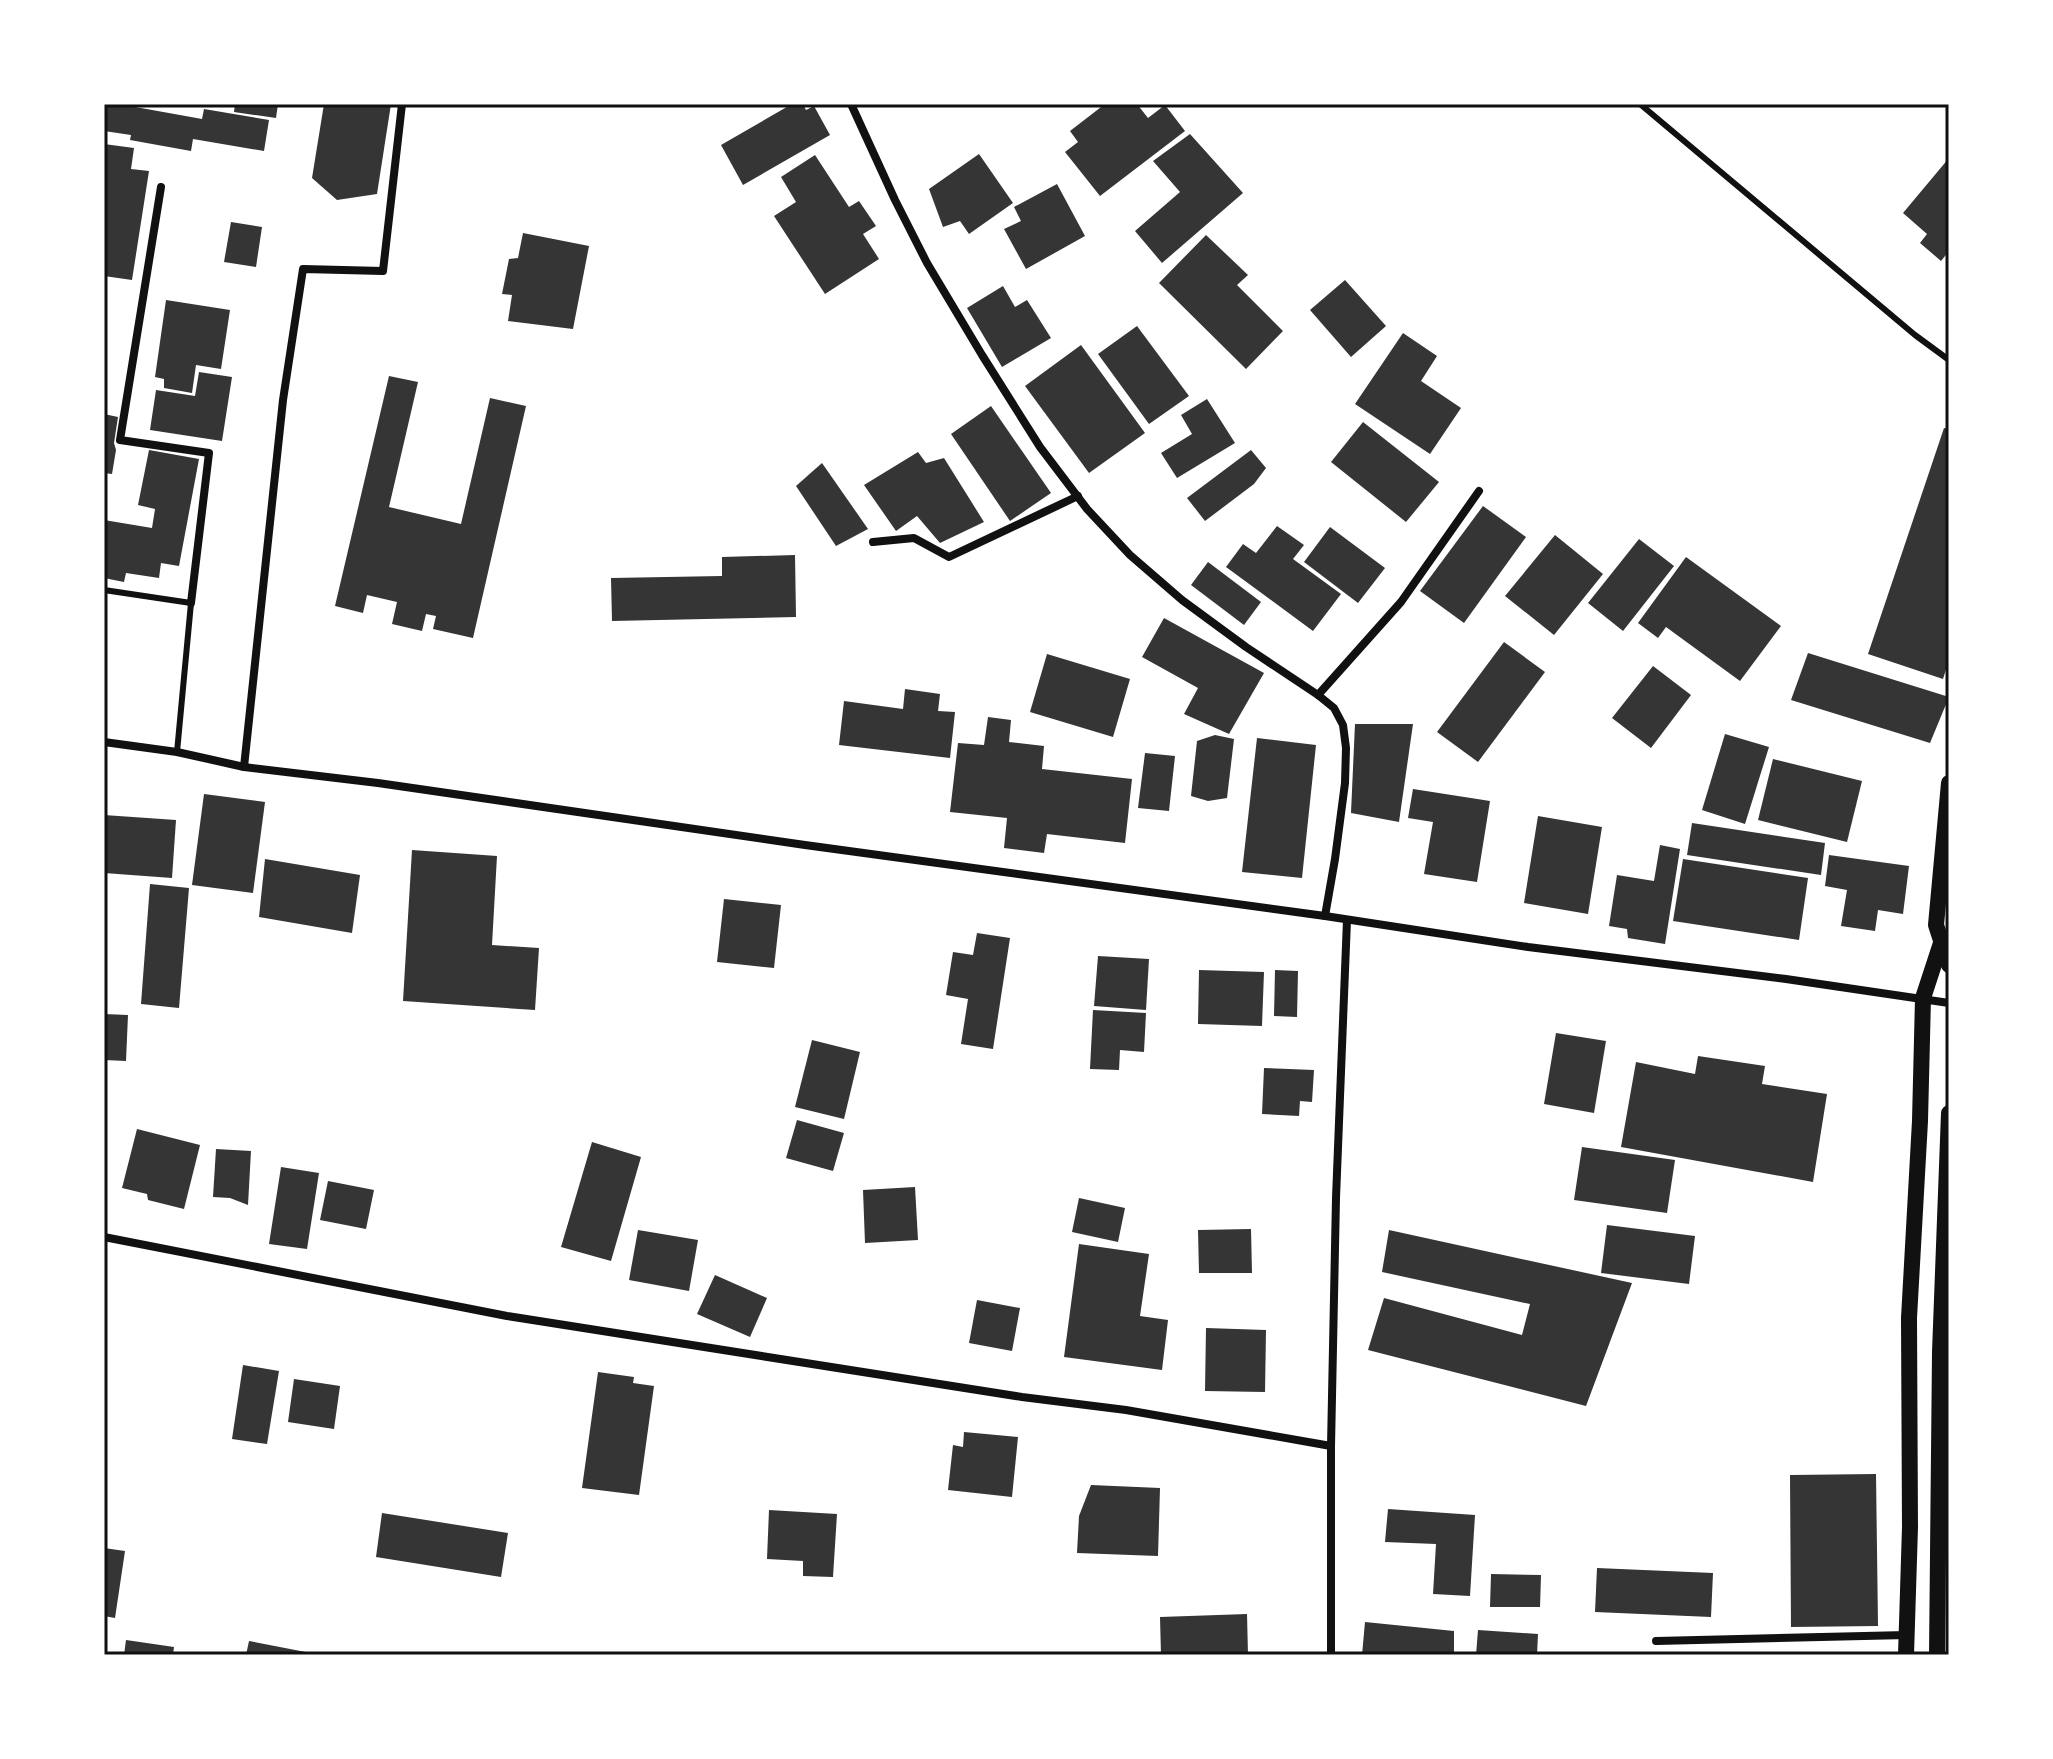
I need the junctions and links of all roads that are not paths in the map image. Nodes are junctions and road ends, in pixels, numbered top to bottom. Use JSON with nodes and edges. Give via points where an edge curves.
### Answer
{"nodes":[{"id":1,"x":402,"y":104,"type":"edge"},
{"id":2,"x":851,"y":104,"type":"edge"},
{"id":3,"x":1640,"y":104,"type":"edge"},
{"id":4,"x":161,"y":187,"type":"dead end"},
{"id":5,"x":1949,"y":360,"type":"edge"},
{"id":6,"x":1479,"y":491,"type":"dead end"},
{"id":7,"x":1078,"y":496,"type":"junction"},
{"id":8,"x":873,"y":542,"type":"dead end"},
{"id":9,"x":104,"y":590,"type":"edge"},
{"id":10,"x":191,"y":603,"type":"junction"},
{"id":11,"x":1318,"y":695,"type":"junction"},
{"id":12,"x":104,"y":742,"type":"edge"},
{"id":13,"x":177,"y":752,"type":"junction"},
{"id":14,"x":244,"y":767,"type":"junction"},
{"id":15,"x":1949,"y":783,"type":"edge"},
{"id":16,"x":1325,"y":916,"type":"junction"},
{"id":17,"x":1347,"y":920,"type":"junction"},
{"id":18,"x":1941,"y":943,"type":"junction"},
{"id":19,"x":1949,"y":965,"type":"edge"},
{"id":20,"x":1923,"y":998,"type":"junction"},
{"id":21,"x":1949,"y":1003,"type":"edge"},
{"id":22,"x":1949,"y":1113,"type":"edge"},
{"id":23,"x":104,"y":1237,"type":"edge"},
{"id":24,"x":1331,"y":1446,"type":"junction"},
{"id":25,"x":1907,"y":1635,"type":"junction"},
{"id":26,"x":1656,"y":1641,"type":"dead end"},
{"id":27,"x":1941,"y":1651,"type":"edge"},
{"id":28,"x":1331,"y":1655,"type":"edge"},
{"id":29,"x":1906,"y":1655,"type":"edge"}],
"edges":[{"from":1,"to":14,"type":"street","via":[[383,271],[303,269],[283,400]]},
{"from":2,"to":7,"type":"street","via":[[927,263],[1032,434]]},
{"from":3,"to":5,"type":"lane"},
{"from":4,"to":10,"type":"street","via":[[120,440],[209,453]]},
{"from":6,"to":11,"type":"street","via":[[1401,602]]},
{"from":7,"to":8,"type":"street","via":[[949,557],[914,538]]},
{"from":7,"to":11,"type":"street","via":[[1130,555],[1182,600]]},
{"from":9,"to":10,"type":"lane"},
{"from":10,"to":13,"type":"lane"},
{"from":11,"to":16,"type":"street","via":[[1343,725],[1346,748]]},
{"from":12,"to":13,"type":"street"},
{"from":13,"to":14,"type":"street"},
{"from":14,"to":16,"type":"street"},
{"from":15,"to":18,"type":"main road","via":[[1936,925]]},
{"from":16,"to":17,"type":"street"},
{"from":17,"to":20,"type":"street"},
{"from":17,"to":24,"type":"street"},
{"from":18,"to":19,"type":"main road"},
{"from":18,"to":20,"type":"main road"},
{"from":20,"to":21,"type":"street"},
{"from":20,"to":25,"type":"main road","via":[[1909,1318]]},
{"from":22,"to":27,"type":"main road","via":[[1940,1352]]},
{"from":23,"to":24,"type":"street","via":[[507,1316]]},
{"from":24,"to":28,"type":"street"},
{"from":25,"to":26,"type":"street"},
{"from":25,"to":29,"type":"main road"}]}
